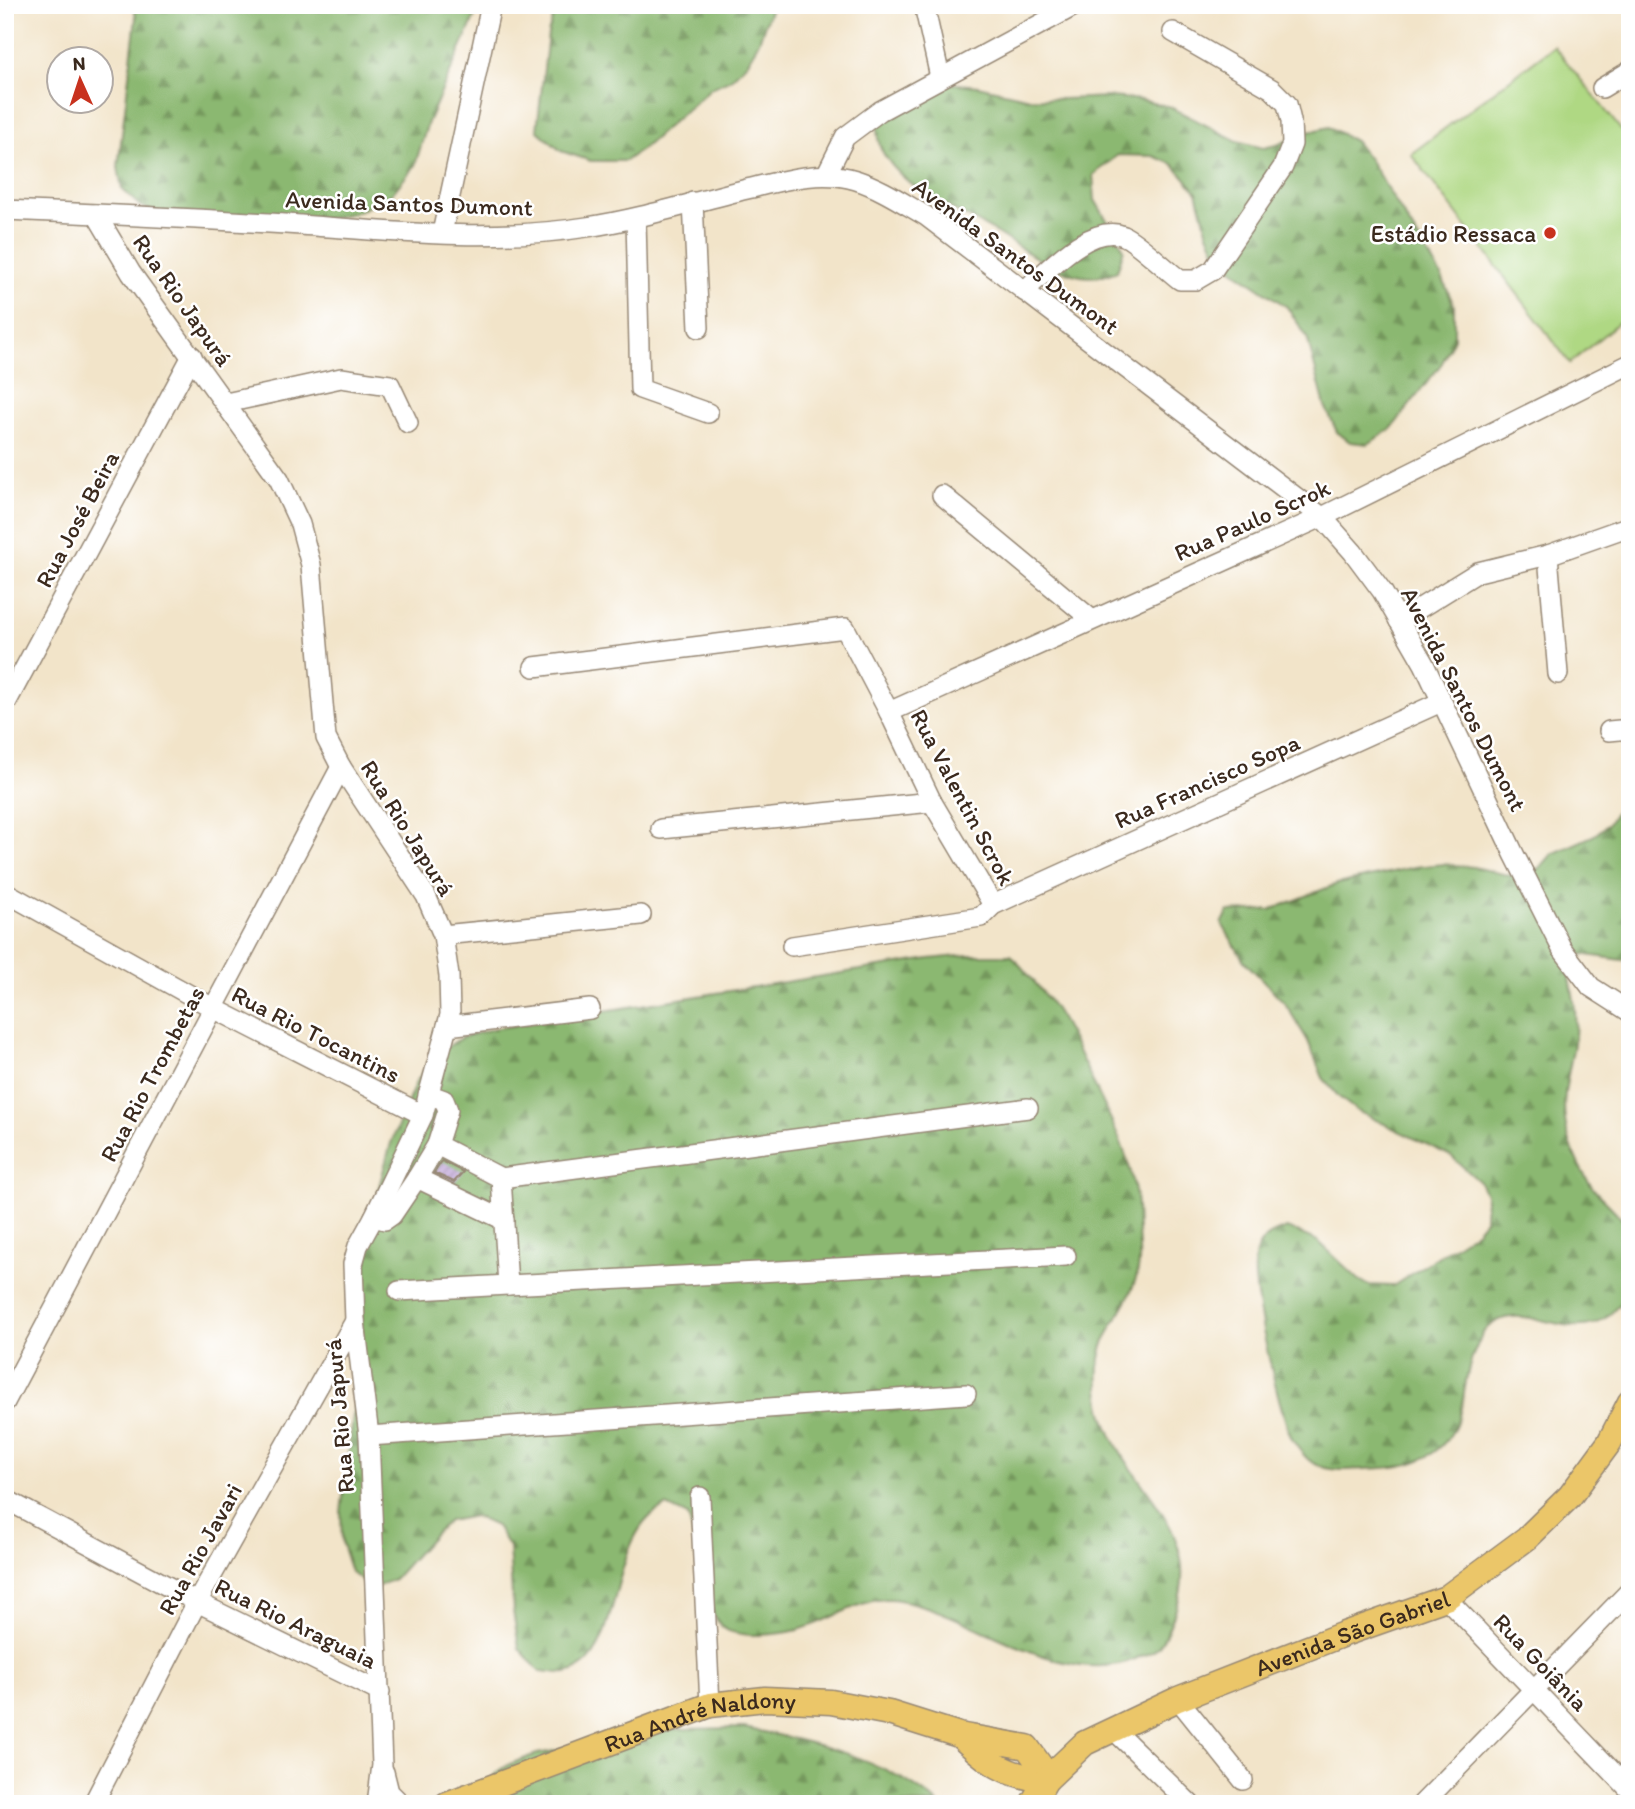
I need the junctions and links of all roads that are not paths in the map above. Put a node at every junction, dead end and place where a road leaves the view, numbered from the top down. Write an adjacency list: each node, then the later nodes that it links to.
1 (491, 5): 13 (street)
2 (924, 5): 6 (street)
3 (1076, 5): 6 (street)
4 (1173, 33): 14 (street)
5 (1630, 71): 7 (street)
6 (940, 77): 8 (street)
7 (1602, 88)
8 (825, 174): 9 (street, Avenida Santos Dumont); 14 (street, Avenida Santos Dumont)
9 (693, 201): 12 (street, Avenida Santos Dumont); 15 (street)
10 (5, 210): 11 (street, Avenida Santos Dumont)
11 (96, 214): 13 (street, Avenida Santos Dumont); 16 (street, Rua Rio Japurá)
12 (636, 218): 13 (street, Avenida Santos Dumont); 19 (street)
13 (442, 233)
14 (1024, 291): 22 (street, Avenida Santos Dumont)
15 (699, 328)
16 (192, 356): 18 (street, Rua Rio Japurá); 30 (street, Rua José Beira)
17 (1630, 364): 22 (street, Rua Paulo Scrok)
18 (226, 403): 20 (street); 34 (street, Rua Rio Japurá)
19 (708, 413)
20 (408, 423)
21 (942, 495): 25 (street)
22 (1322, 517): 25 (street, Rua Paulo Scrok); 26 (street, Avenida Santos Dumont)
23 (1630, 526): 24 (street)
24 (1548, 555): 26 (street); 28 (street)
25 (1091, 620): 31 (street, Rua Paulo Scrok)
26 (1399, 621): 29 (street, Avenida Santos Dumont)
27 (534, 667): 31 (street, Rua Valentin Scrok)
28 (1558, 674)
29 (1441, 702): 38 (street, Rua Francisco Sopa); 44 (street, Avenida Santos Dumont)
30 (5, 705)
31 (889, 712): 35 (street, Rua Valentin Scrok)
32 (1630, 729): 33 (street)
33 (1609, 731)
34 (341, 767): 40 (street, Rua Rio Japurá); 42 (street, Rua Rio Trombetas)
35 (932, 802): 36 (street); 38 (street, Rua Valentin Scrok)
36 (662, 829)
37 (5, 892): 42 (street, Rua Rio Tocantins)
38 (993, 905): 41 (street, Rua Francisco Sopa)
39 (641, 915): 40 (street)
40 (443, 935): 45 (street, Rua Rio Japurá)
41 (792, 946)
42 (215, 1009): 48 (street, Rua Rio Tocantins); 59 (street, Rua Rio Trombetas)
43 (590, 1009): 45 (street)
44 (1630, 1012)
45 (447, 1027): 46 (street, Rua Rio Japurá)
46 (428, 1094): 48 (street, Rua Rio Japurá); 49 (street)
47 (1028, 1108): 51 (street)
48 (423, 1115): 52 (street, Rua Rio Japurá)
49 (437, 1145): 50 (street); 51 (street)
50 (417, 1178): 52 (street); 53 (street)
51 (501, 1178): 53 (street)
52 (374, 1217): 57 (street, Rua Rio Japurá)
53 (504, 1220): 55 (street)
54 (1066, 1256): 55 (street)
55 (508, 1285): 56 (street)
56 (399, 1291)
57 (355, 1321): 61 (street, Rua Rio Japurá); 66 (street, Rua Rio Javari)
58 (966, 1394): 61 (street)
59 (5, 1402)
60 (1630, 1402): 65 (main road, Avenida São Gabriel)
61 (369, 1436): 68 (street, Rua Rio Japurá)
62 (700, 1497): 70 (street)
63 (5, 1499): 66 (street, Rua Rio Araguaia)
64 (1630, 1591): 67 (street)
65 (1446, 1598): 67 (street, Rua Goiânia); 69 (main road, Avenida São Gabriel)
66 (197, 1602): 68 (street, Rua Rio Araguaia); 80 (street, Rua Rio Javari)
67 (1533, 1690): 79 (street, Rua Goiânia); 87 (street)
68 (380, 1692): 75 (street, Rua Rio Japurá)
69 (1178, 1699): 71 (main road, Avenida São Gabriel); 78 (street)
70 (710, 1705): 72 (main road, Rua André Naldony); 83 (main road, Rua André Naldony)
71 (1114, 1730): 73 (main road, Avenida São Gabriel); 86 (street)
72 (959, 1734): 74 (main road, Rua André Naldony); 76 (main road, Rua André Naldony)
73 (1085, 1743): 74 (main road, Rua André Naldony); 77 (main road, Avenida São Gabriel)
74 (1027, 1747): 77 (main road)
75 (382, 1765): 81 (street, Rua Rio Japurá); 82 (street, Rua Rio Japurá)
76 (1003, 1771): 77 (main road, Rua André Naldony); 84 (main road)
77 (1046, 1780): 85 (main road, Avenida São Gabriel)
78 (1243, 1780)
79 (1630, 1790)
80 (93, 1804)
81 (377, 1804)
82 (401, 1804)
83 (447, 1804)
84 (1017, 1804)
85 (1031, 1804)
86 (1190, 1804)
87 (1422, 1804)

